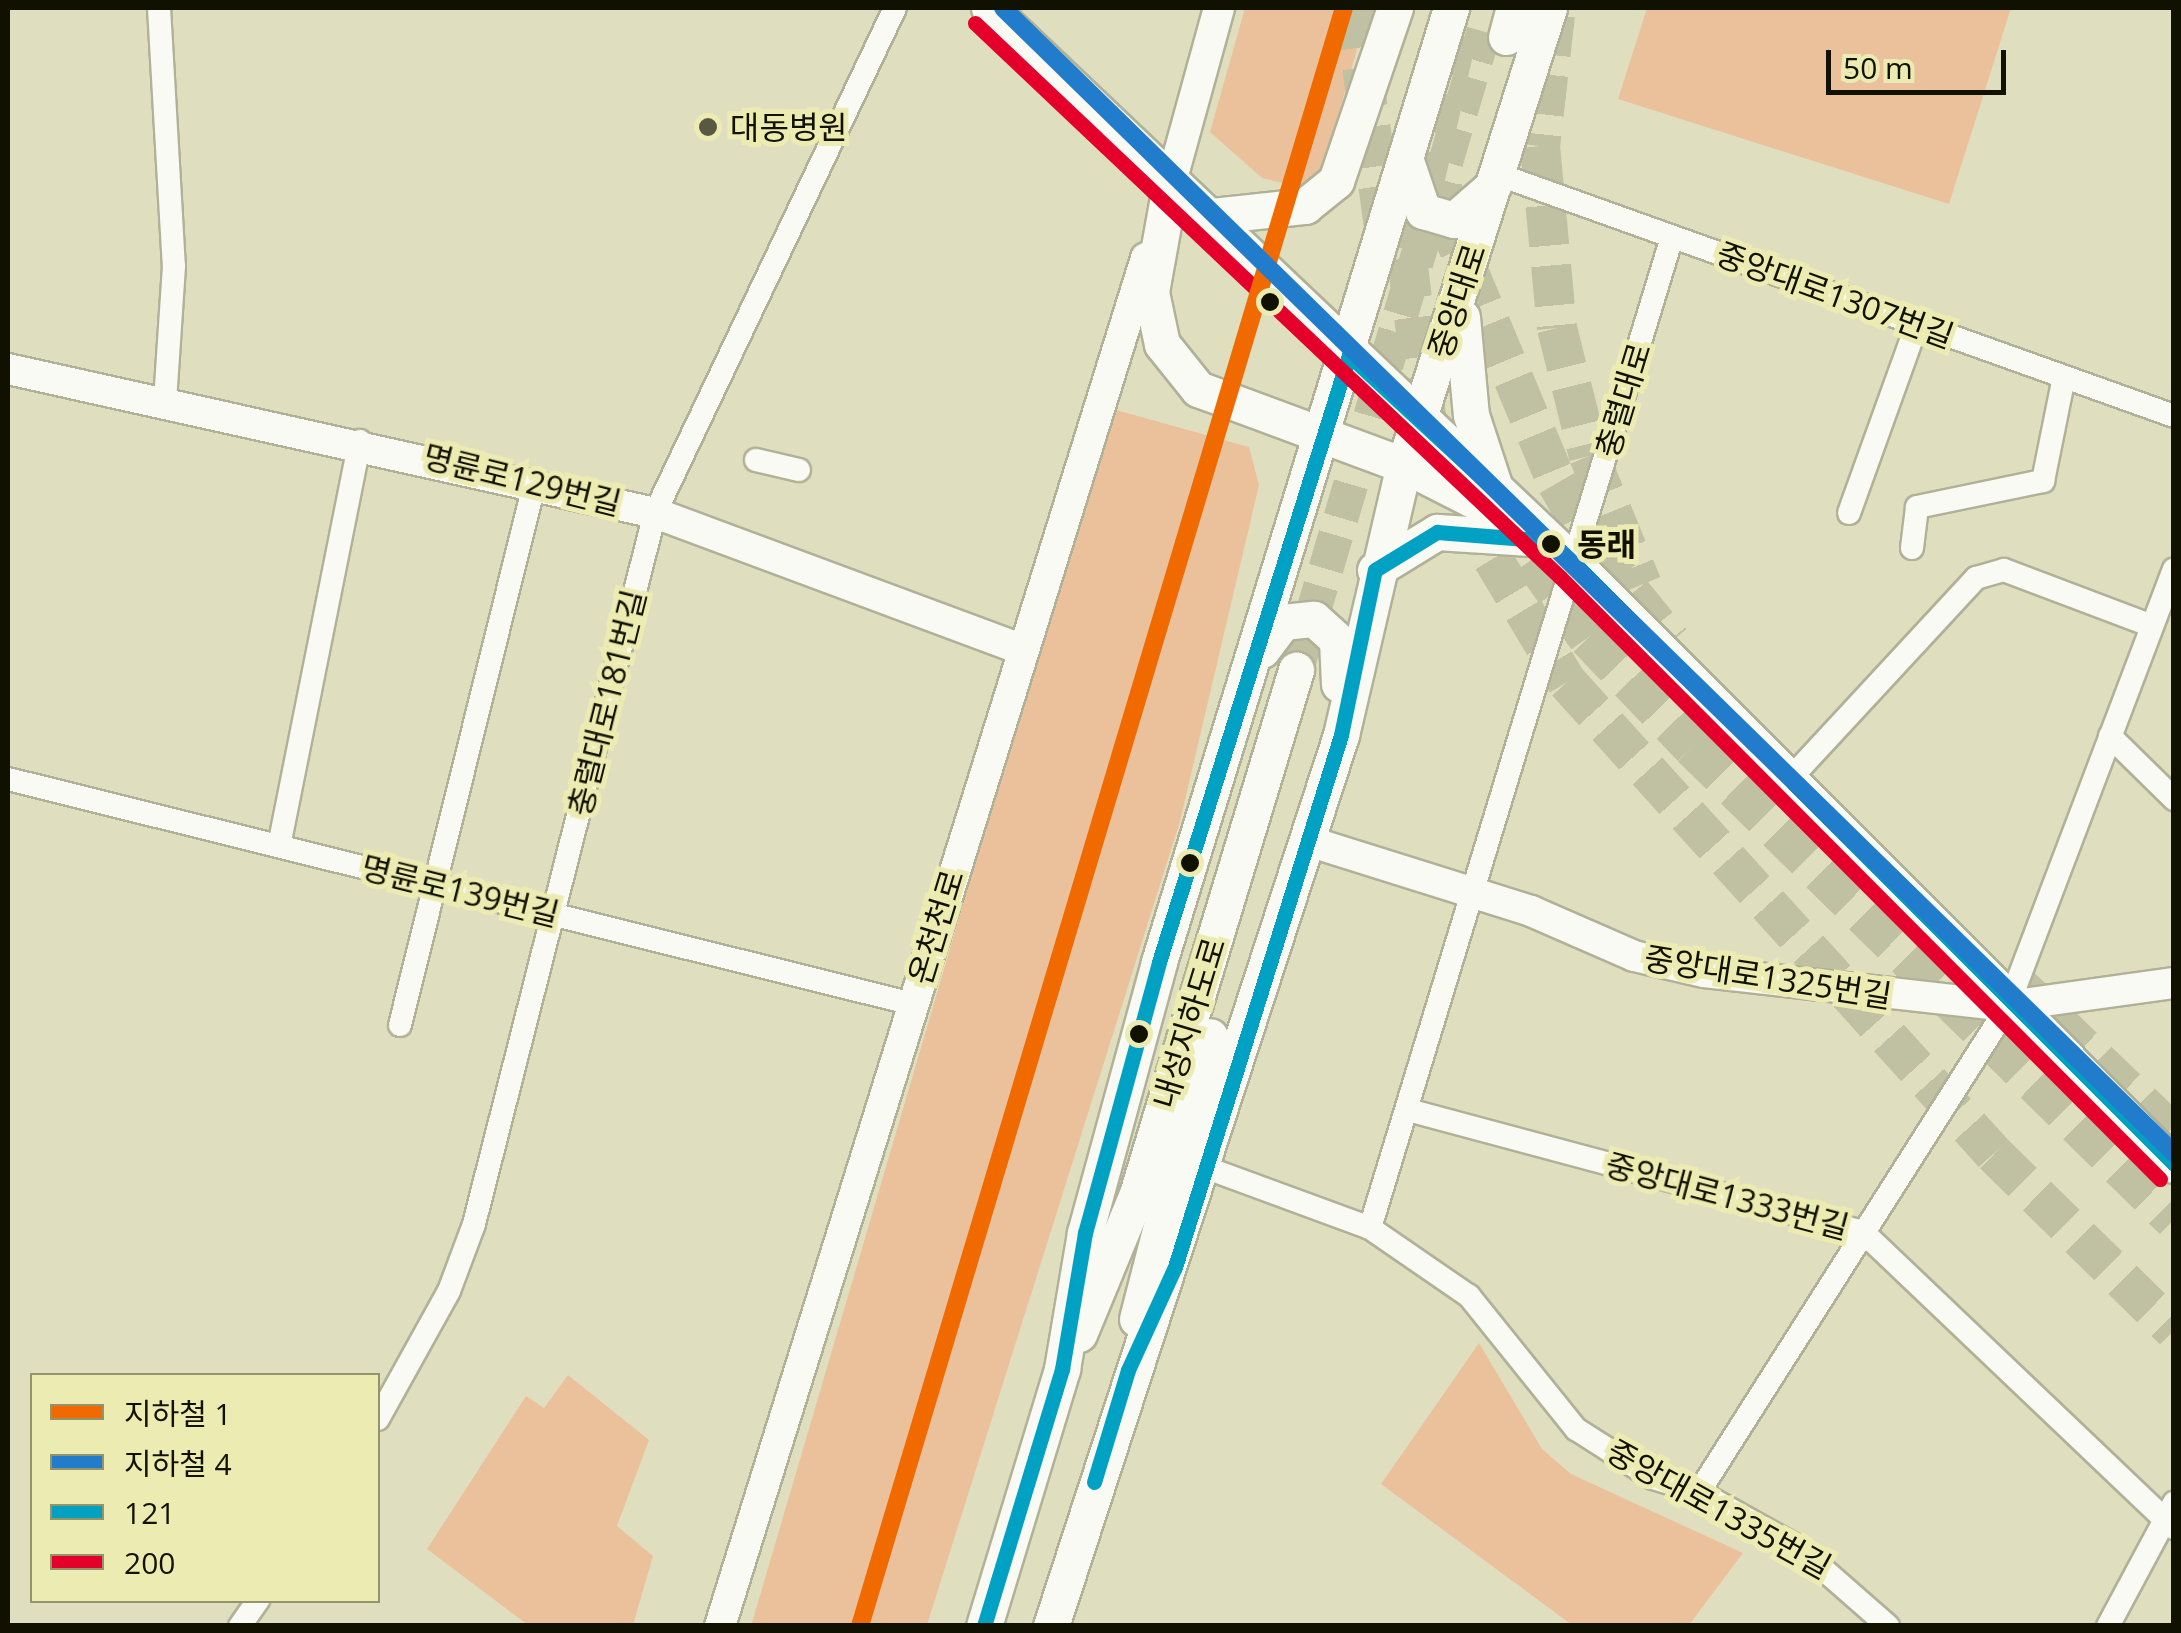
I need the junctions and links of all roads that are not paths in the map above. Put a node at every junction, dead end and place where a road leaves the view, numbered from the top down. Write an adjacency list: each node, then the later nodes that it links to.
1 (159, 8): 18 (street)
2 (894, 8): 28 (street, 충렬대로181번길)
3 (989, 8): 10 (main road)
4 (1219, 8): 10 (street)
5 (1395, 8): 10 (main road)
6 (1451, 8): 8 (main road)
7 (1550, 8): 9 (main road, 중앙대로)
8 (1406, 160): 9 (main road); 15 (main road)
9 (1495, 180): 12 (street, 중앙대로1307번길); 13 (main road, 중앙대로)
10 (1189, 204): 11 (main road); 15 (main road)
11 (1156, 230): 21 (main road); 36 (street, 온천천로)
12 (1672, 236): 14 (street, 중앙대로1307번길); 31 (street, 충렬대로)
13 (1462, 285): 20 (main road, 중앙대로); 27 (main road)
14 (1917, 324): 17 (street, 중앙대로1307번길); 29 (street)
15 (1349, 355): 20 (main road); 21 (main road)
16 (8, 369): 18 (street, 명륜로129번길)
17 (2064, 376): 19 (street, 중앙대로1307번길); 30 (street)
18 (165, 400): 22 (street, 명륜로129번길)
19 (2174, 416)
20 (1420, 418): 24 (main road, 중앙대로); 27 (main road)
21 (1324, 436): 24 (main road); 37 (main road)
22 (360, 442): 26 (street, 명륜로129번길); 45 (street)
23 (756, 460): 25 (street)
24 (1404, 465): 31 (main road); 33 (main road, 중앙대로)
25 (798, 470)
26 (534, 481): 28 (street, 명륜로129번길); 46 (street)
27 (1496, 491): 31 (main road)
28 (655, 514): 36 (street, 명륜로129번길); 48 (street, 충렬대로181번길)
29 (1850, 514)
30 (1912, 548)
31 (1563, 552): 33 (main road); 42 (main road); 47 (street, 충렬대로)
32 (2174, 569): 34 (street)
33 (1374, 570): 39 (main road, 중앙대로)
34 (2168, 602): 35 (street)
35 (2152, 626): 40 (street); 42 (street)
36 (1020, 649): 50 (street, 온천천로)
37 (1252, 666): 39 (main road); 59 (main road)
38 (1307, 673): 56 (main road, 내성지하도로)
39 (1341, 735): 44 (main road, 중앙대로)
40 (2110, 736): 43 (street); 51 (street)
41 (8, 779): 45 (street, 명륜로139번길)
42 (1788, 781): 51 (main road)
43 (2174, 798)
44 (1308, 841): 47 (street, 중앙대로1325번길); 55 (main road, 중앙대로)
45 (279, 846): 46 (street, 명륜로139번길)
46 (437, 885): 48 (street, 명륜로139번길); 52 (street)
47 (1472, 891): 51 (street, 중앙대로1325번길); 53 (street, 충렬대로)
48 (553, 914): 50 (street, 명륜로139번길); 61 (street, 충렬대로181번길)
49 (2174, 983): 51 (street, 중앙대로1325번길)
50 (913, 1004): 66 (street, 온천천로)
51 (2008, 1006): 54 (main road); 58 (street)
52 (400, 1024)
53 (1408, 1110): 57 (street, 충렬대로); 58 (street, 중앙대로1333번길)
54 (2174, 1165)
55 (1207, 1168): 57 (street, 중앙대로1335번길); 60 (main road, 중앙대로)
56 (1149, 1198): 59 (main road, 내성지하도로); 60 (main road, 내성지하도로)
57 (1370, 1228): 62 (street, 중앙대로1335번길)
58 (1863, 1232): 62 (street); 63 (street, 중앙대로1333번길)
59 (1062, 1369): 67 (main road)
60 (1128, 1370): 68 (main road, 중앙대로)
61 (380, 1415)
62 (1700, 1492): 69 (street, 중앙대로1335번길)
63 (2169, 1516): 70 (street)
64 (256, 1603): 65 (street)
65 (240, 1626)
66 (720, 1626)
67 (984, 1626)
68 (1052, 1626)
69 (1888, 1626)
70 (2108, 1626)

